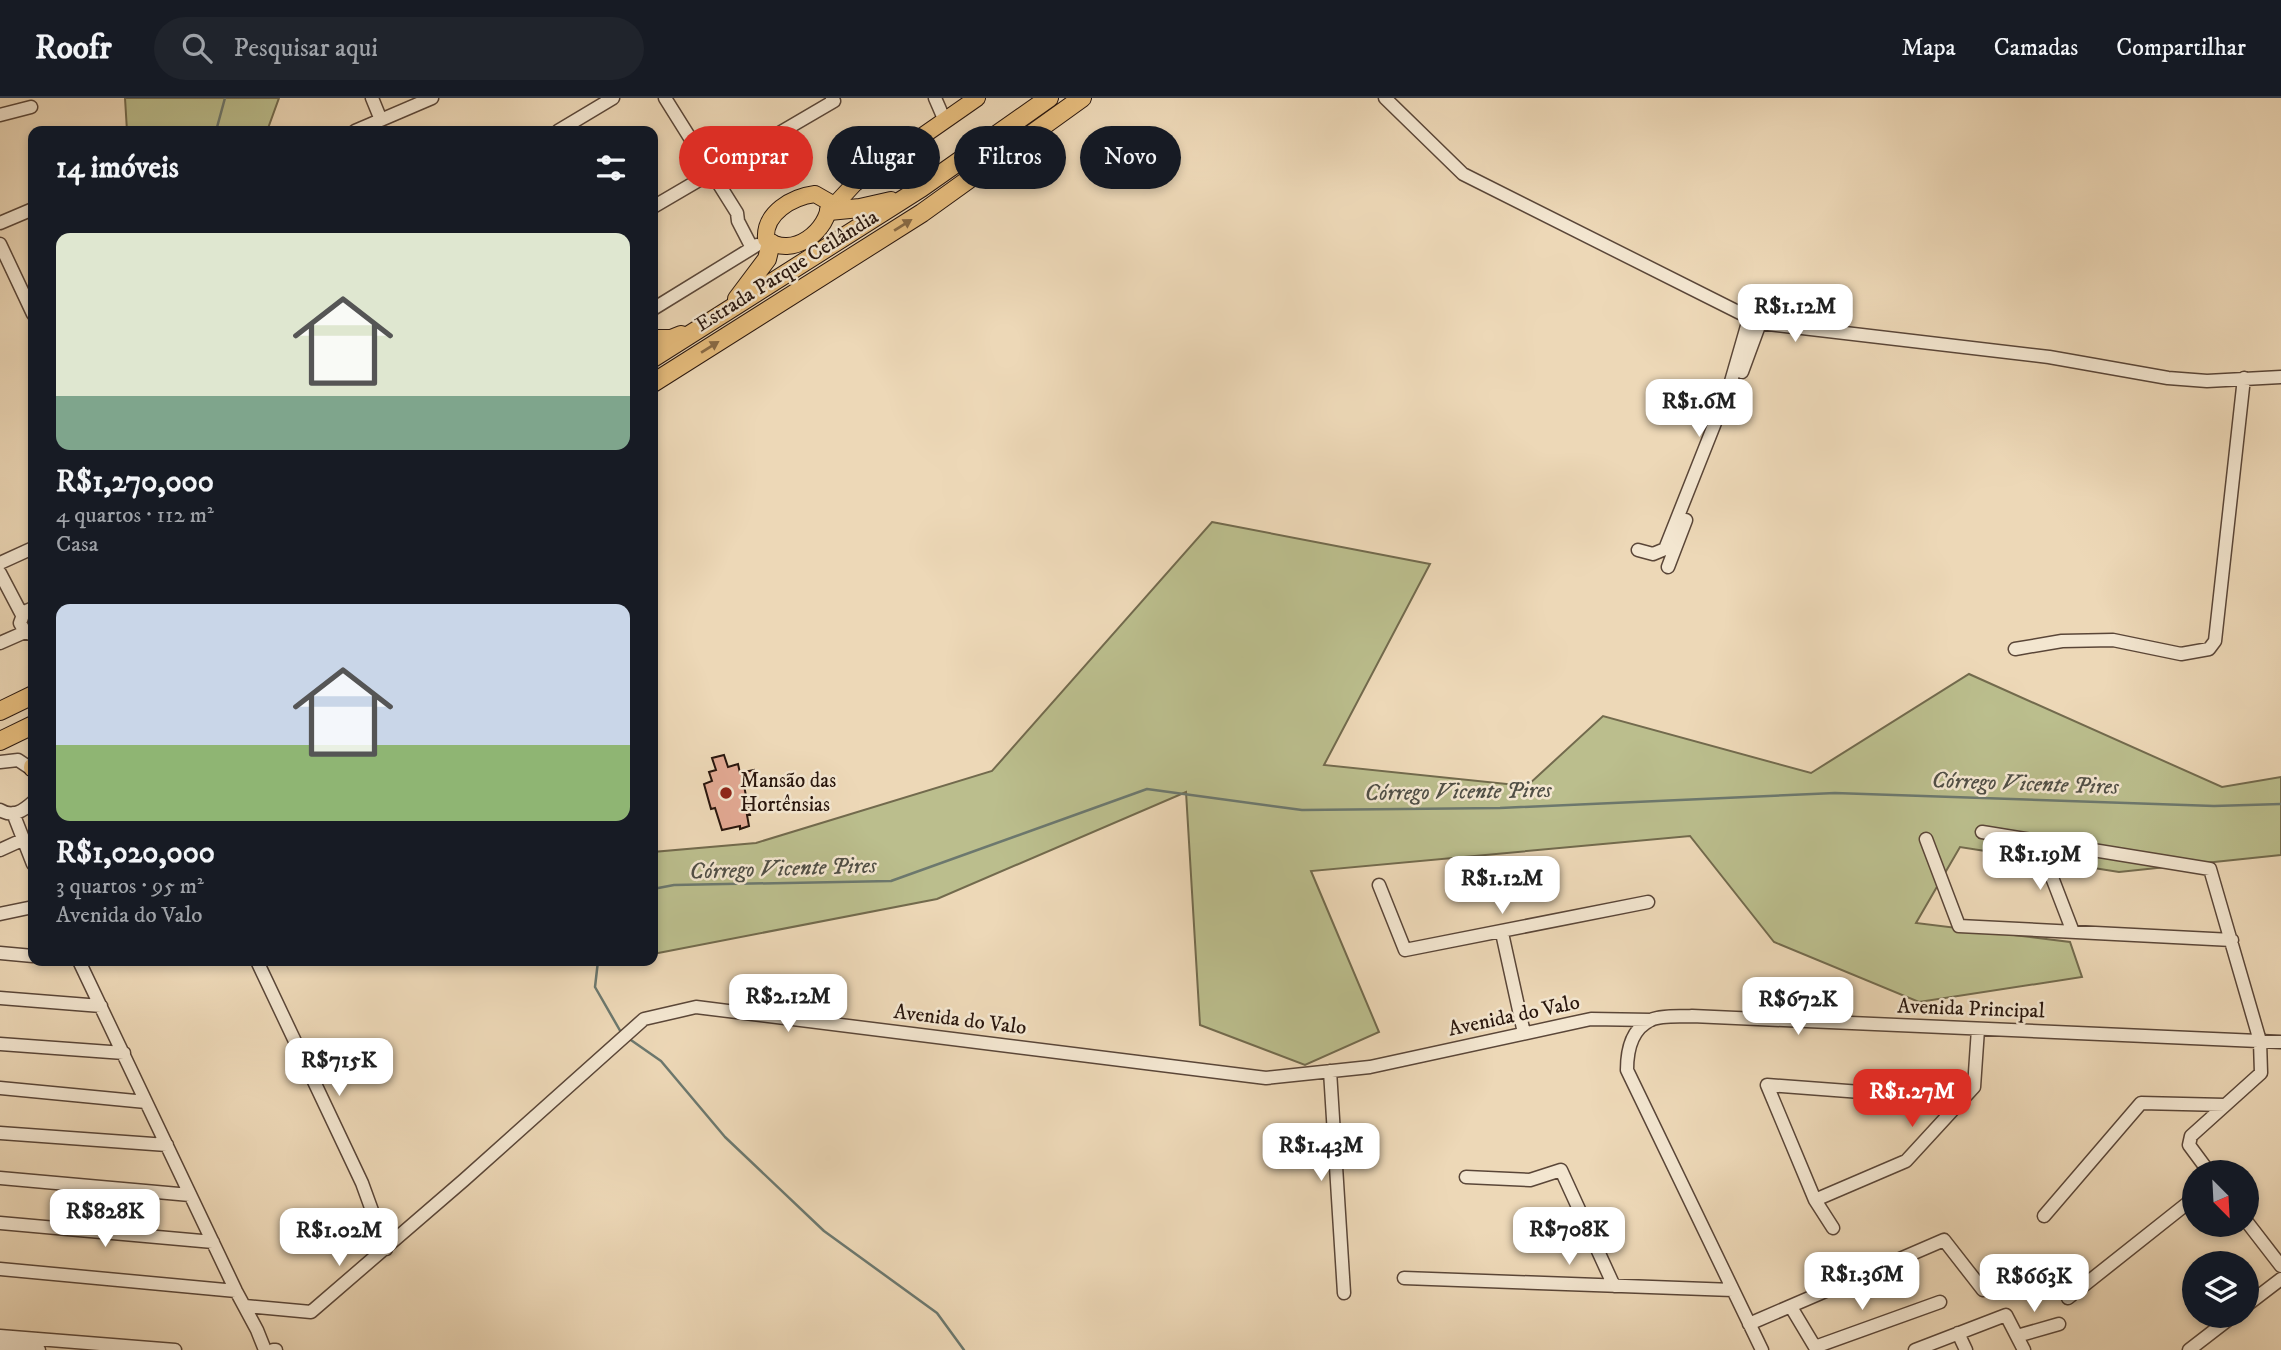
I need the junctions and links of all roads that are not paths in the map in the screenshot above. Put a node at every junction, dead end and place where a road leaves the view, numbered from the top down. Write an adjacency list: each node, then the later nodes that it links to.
1 (372, 98): 13 (street)
2 (432, 98): 13 (street)
3 (613, 98): 16 (street)
4 (665, 98): 17 (street)
5 (935, 98): 14 (street)
6 (977, 98): 14 (main road)
7 (1049, 98): 21 (highway, Estrada Parque Ceilândia)
8 (1082, 98): 36 (highway, Estrada Parque Ceilândia, one-way to 8)
9 (1385, 98): 31 (street)
10 (835, 99): 18 (street)
11 (31, 107): 12 (street)
12 (0, 115)
13 (381, 120): 15 (street)
14 (945, 121): 23 (main road)
15 (367, 126)
16 (566, 126)
17 (683, 126)
18 (789, 126)
19 (682, 189): 22 (street)
20 (723, 189): 27 (street)
21 (908, 196): 23 (highway); 30 (highway, Estrada Parque Ceilândia)
22 (658, 204)
23 (828, 205): 27 (main road); 27 (main road)
24 (28, 211): 25 (street)
25 (0, 223)
26 (0, 244): 28 (street)
27 (762, 244): 29 (street); 30 (highway)
28 (28, 303)
29 (658, 306)
30 (714, 321): 32 (highway); 33 (highway, Estrada Parque Ceilândia)
31 (1755, 321): 35 (street); 38 (street); 40 (street)
32 (658, 340)
33 (658, 355)
34 (2281, 377): 35 (street)
35 (2245, 379): 47 (street)
36 (658, 380)
37 (28, 550): 39 (street)
38 (1638, 550)
39 (0, 563)
40 (1668, 567)
41 (0, 573): 42 (street)
42 (28, 608)
43 (28, 613): 44 (street)
44 (28, 632)
45 (28, 633): 46 (street)
46 (0, 643)
47 (2015, 649)
48 (28, 697): 49 (highway)
49 (0, 711)
50 (28, 727): 51 (highway)
51 (0, 741)
52 (0, 762): 53 (street)
53 (28, 765)
54 (28, 806): 55 (street)
55 (6, 811): 58 (street)
56 (1982, 832): 59 (street)
57 (1926, 839): 66 (street)
58 (22, 840): 60 (street); 61 (street)
59 (2038, 841): 66 (street); 68 (street)
60 (0, 850)
61 (28, 853)
62 (1379, 885): 67 (street)
63 (1648, 902): 67 (street)
64 (28, 908): 65 (street)
65 (0, 914)
66 (2073, 932): 68 (street)
67 (1502, 933): 77 (street)
68 (2232, 940): 78 (street)
69 (0, 953): 70 (street)
70 (28, 956)
71 (81, 966): 74 (street)
72 (259, 966): 100 (street)
73 (0, 998): 74 (street)
74 (101, 1006): 81 (street)
75 (1651, 1020): 76 (street, Avenida Principal); 77 (street, Avenida do Valo); 106 (street)
76 (1978, 1029): 78 (street, Avenida Principal); 93 (street)
77 (1524, 1033): 82 (street, Avenida do Valo)
78 (2260, 1041): 79 (street, Avenida Principal); 86 (street)
79 (2281, 1042)
80 (0, 1044): 81 (street)
81 (124, 1053): 85 (street)
82 (1330, 1071): 100 (street, Avenida do Valo); 109 (street)
83 (0, 1088): 85 (street)
84 (1861, 1092): 93 (street)
85 (146, 1102): 88 (street)
86 (2225, 1105): 89 (street); 95 (street)
87 (0, 1133): 88 (street)
88 (167, 1145): 92 (street)
89 (2200, 1160)
90 (1466, 1177): 105 (street)
91 (0, 1178): 92 (street)
92 (190, 1195): 99 (street)
93 (1815, 1200): 97 (street)
94 (2182, 1208): 111 (street)
95 (2044, 1216)
96 (0, 1223): 99 (street)
97 (1833, 1228)
98 (2259, 1237): 101 (street)
99 (213, 1242): 108 (street)
100 (386, 1249): 113 (street, Avenida do Valo)
101 (2281, 1266)
102 (0, 1269): 108 (street)
103 (1404, 1278): 105 (street)
104 (2281, 1279): 110 (street)
105 (1614, 1286): 106 (street)
106 (1733, 1290): 115 (street)
107 (1983, 1290): 114 (street)
108 (236, 1291): 113 (street)
109 (1344, 1293)
110 (2259, 1296)
111 (2068, 1298)
112 (1940, 1301): 114 (street)
113 (245, 1306): 118 (street)
114 (1790, 1307): 115 (street)
115 (1749, 1324): 127 (street)
116 (2059, 1324): 120 (street)
117 (2217, 1328): 131 (street)
118 (257, 1329): 125 (street); 126 (street)
119 (1958, 1333): 120 (street); 128 (street); 129 (street)
120 (2017, 1335): 130 (street)
121 (0, 1336): 124 (street)
122 (0, 1346): 123 (street)
123 (39, 1350)
124 (175, 1350)
125 (265, 1350)
126 (275, 1350)
127 (1762, 1350)
128 (1915, 1350)
129 (1966, 1350)
130 (2024, 1350)
131 (2189, 1350)

